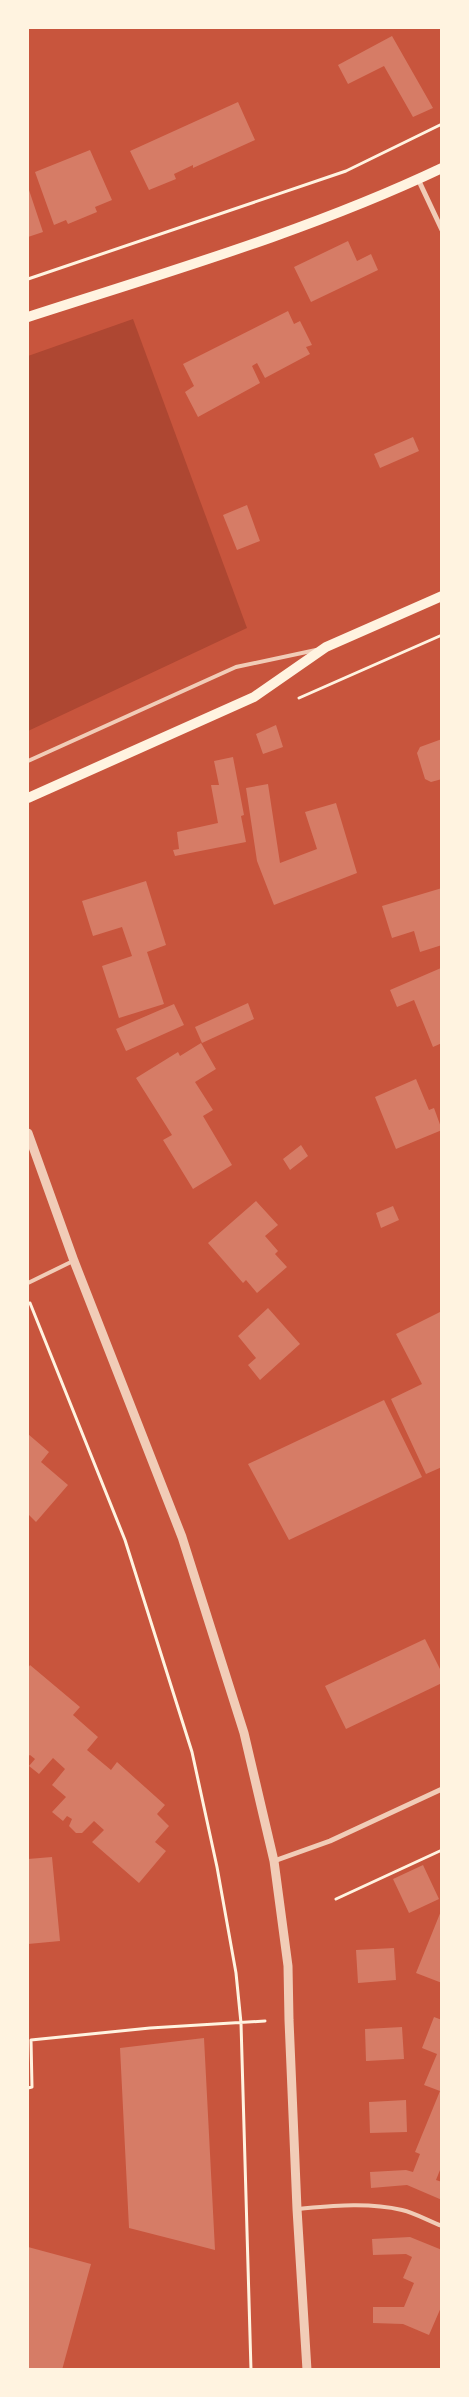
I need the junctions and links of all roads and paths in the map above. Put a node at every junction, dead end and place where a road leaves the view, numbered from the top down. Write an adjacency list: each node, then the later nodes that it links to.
1 (442, 124): 5 (path)
2 (442, 168): 3 (main road)
3 (418, 179): 4 (street); 6 (main road)
4 (442, 230)
5 (28, 279)
6 (28, 317)
7 (442, 596): 8 (main road)
8 (326, 647): 9 (lane); 10 (main road)
9 (28, 761)
10 (28, 798)
11 (28, 1133): 12 (street)
12 (74, 1261): 13 (lane); 17 (street)
13 (28, 1283)
14 (28, 1295): 20 (path)
15 (442, 1789): 17 (street)
16 (442, 1850): 18 (path)
17 (274, 1861): 19 (street)
18 (336, 1899)
19 (289, 2020): 20 (path); 22 (street)
20 (241, 2023): 21 (path); 24 (path)
21 (28, 2088)
22 (297, 2209): 23 (lane); 25 (street)
23 (442, 2226)
24 (251, 2370)
25 (307, 2370)

